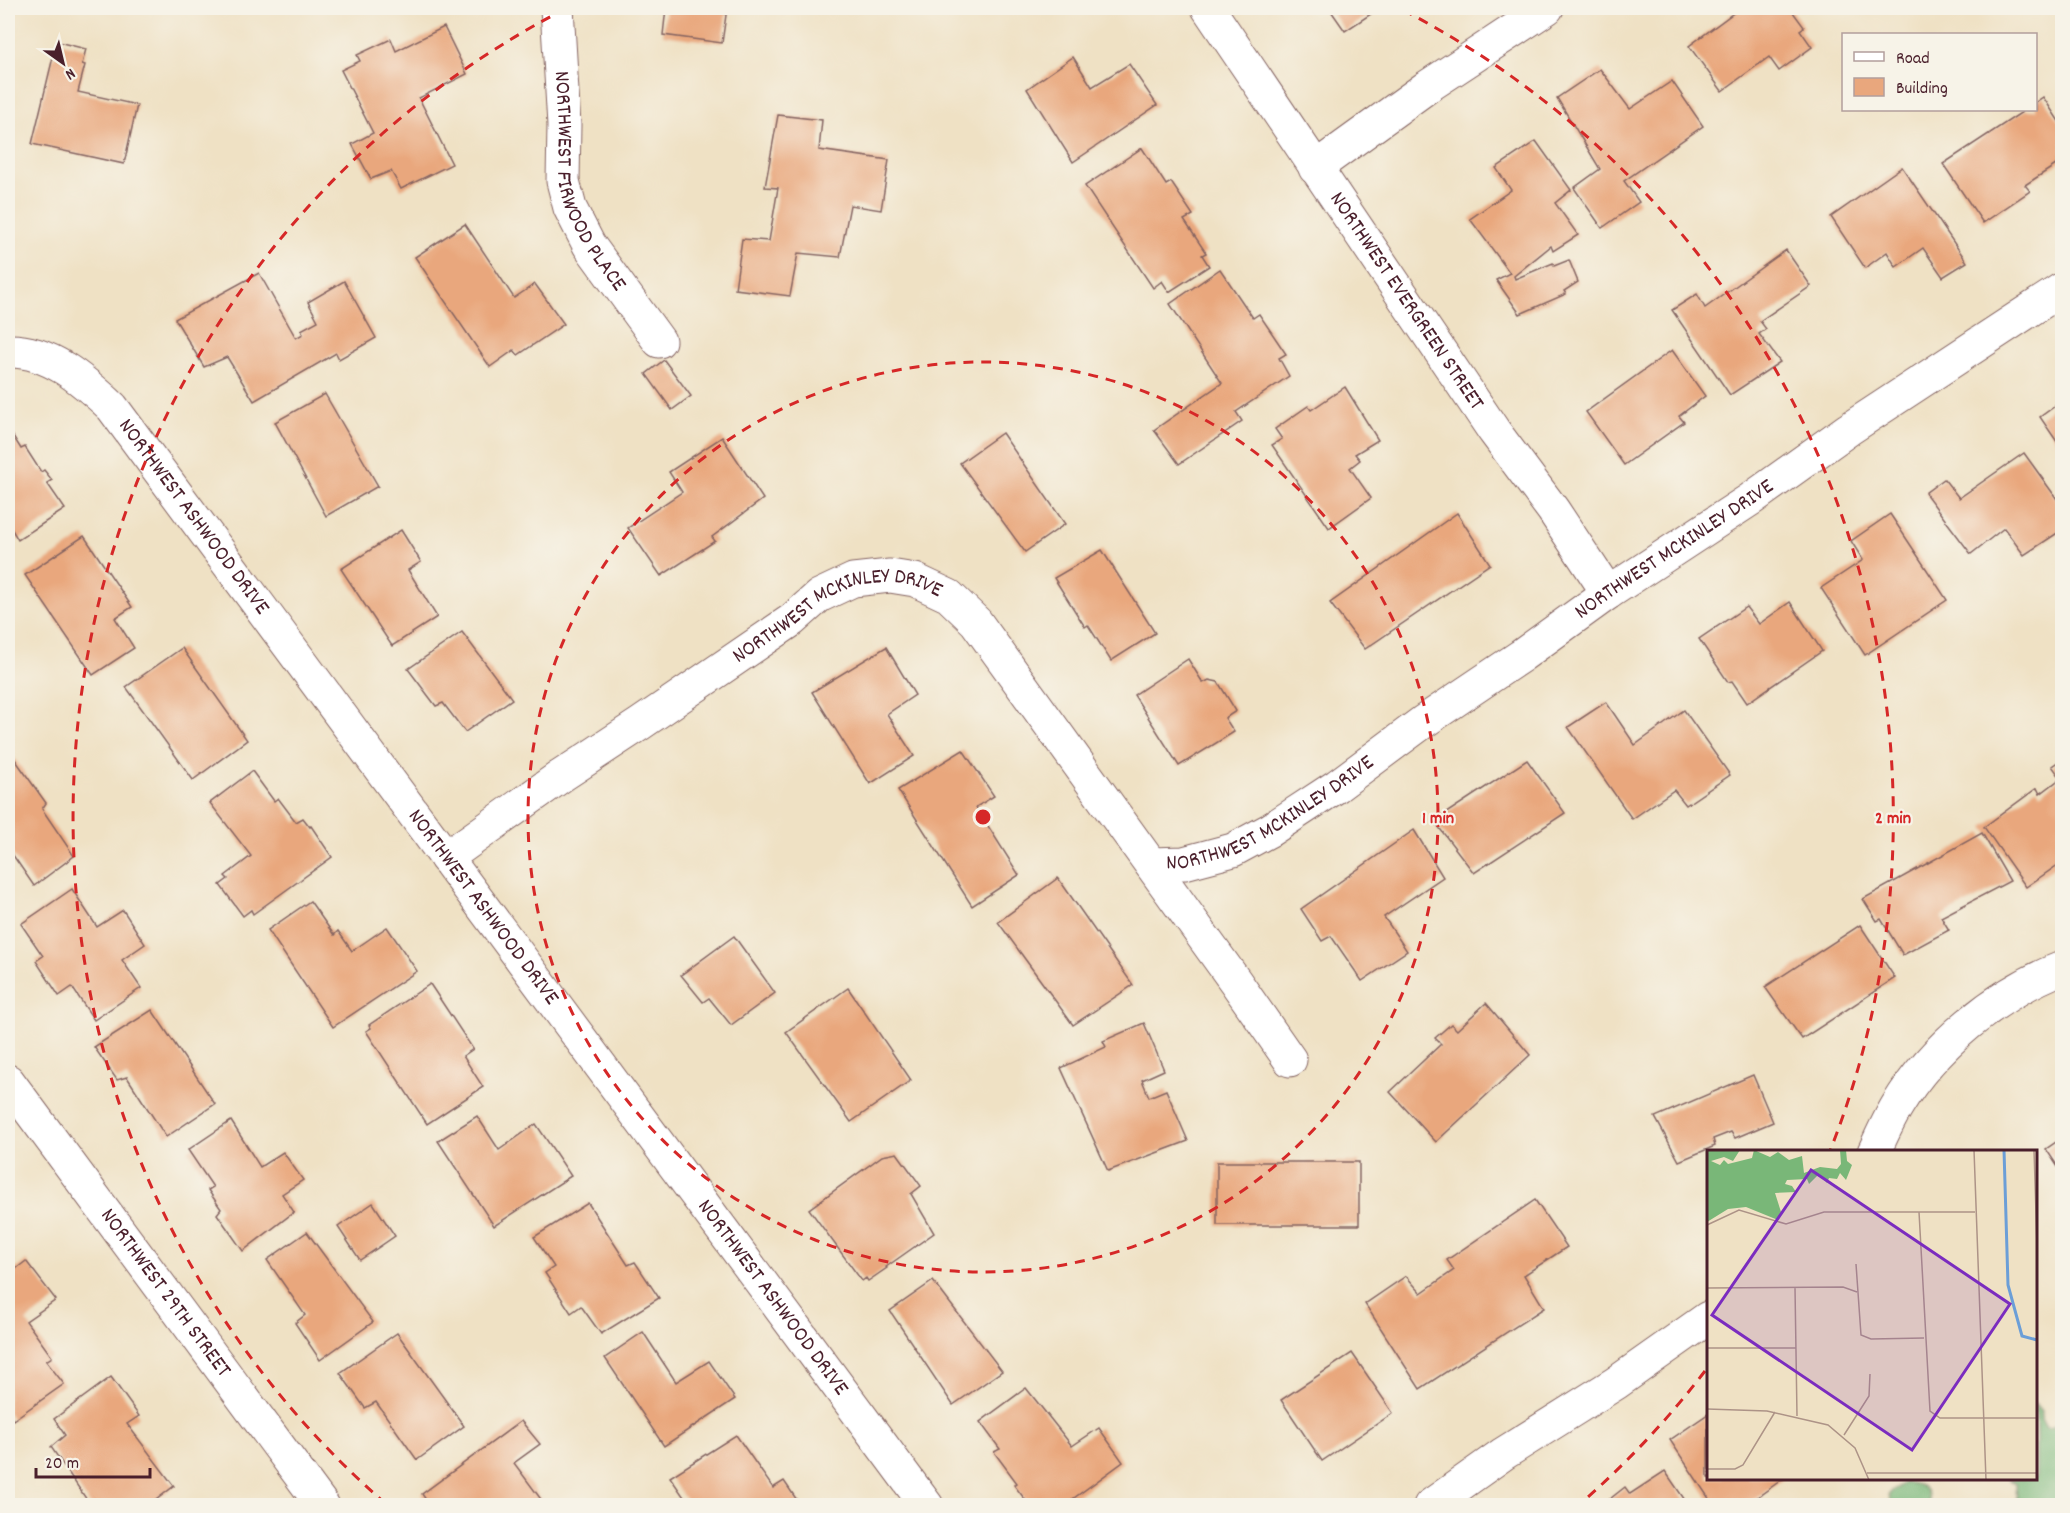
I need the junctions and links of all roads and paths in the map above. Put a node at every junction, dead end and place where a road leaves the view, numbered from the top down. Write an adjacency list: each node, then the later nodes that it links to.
1 (557, 8): 6 (street, NORTHWEST FIRWOOD PLACE)
2 (1208, 8): 4 (street, NORTHWEST EVERGREEN STREET)
3 (1547, 8): 4 (street)
4 (1315, 168): 8 (street, NORTHWEST EVERGREEN STREET)
5 (2062, 289): 8 (street, NORTHWEST MCKINLEY DRIVE)
6 (659, 341)
7 (8, 351): 9 (street, NORTHWEST ASHWOOD DRIVE)
8 (1608, 593): 10 (street, NORTHWEST MCKINLEY DRIVE)
9 (446, 858): 10 (street, NORTHWEST MCKINLEY DRIVE); 17 (street, NORTHWEST ASHWOOD DRIVE)
10 (1151, 864): 12 (street)
11 (2062, 968): 14 (street)
12 (1290, 1060)
13 (8, 1081): 16 (street, NORTHWEST 29TH STREET)
14 (1875, 1150)
15 (1707, 1319): 18 (street)
16 (323, 1506)
17 (927, 1506)
18 (1430, 1506)

